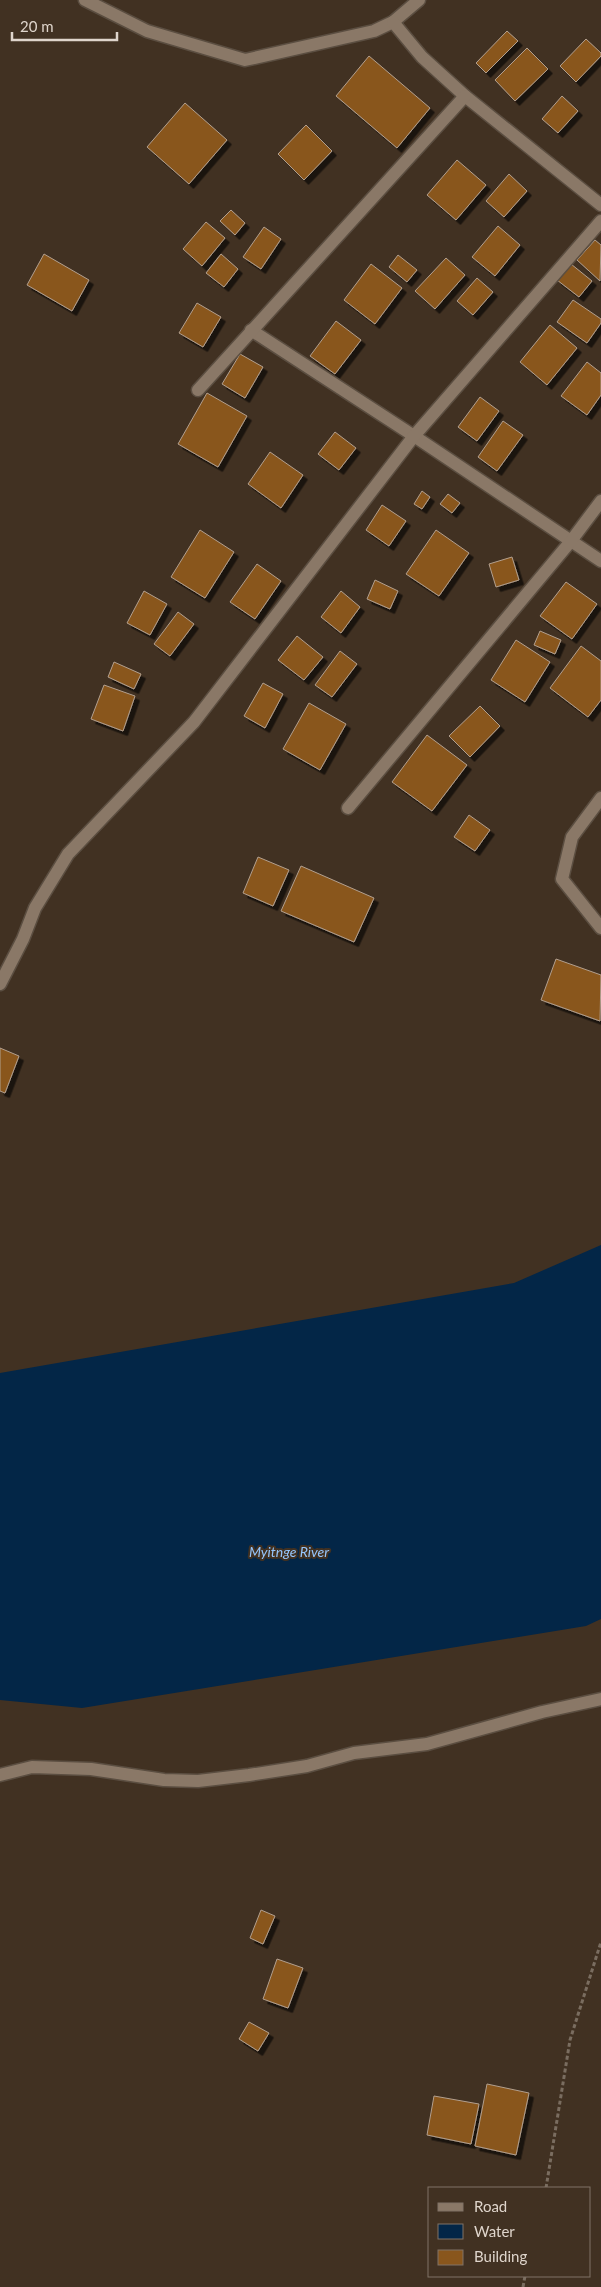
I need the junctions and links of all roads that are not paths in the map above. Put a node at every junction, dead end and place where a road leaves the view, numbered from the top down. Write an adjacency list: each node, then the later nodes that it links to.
1 (85, 0): 3 (street)
2 (420, 0): 3 (street)
3 (394, 22): 4 (street)
4 (465, 96): 5 (street); 7 (street)
5 (601, 205)
6 (601, 222): 9 (street)
7 (251, 330): 8 (street); 9 (street)
8 (198, 390)
9 (414, 436): 11 (street); 16 (street)
10 (601, 501): 11 (street)
11 (571, 541): 12 (street); 14 (street)
12 (601, 561)
13 (601, 798): 15 (street)
14 (348, 808)
15 (601, 928)
16 (0, 984)
17 (601, 1699): 18 (street)
18 (0, 1774)

